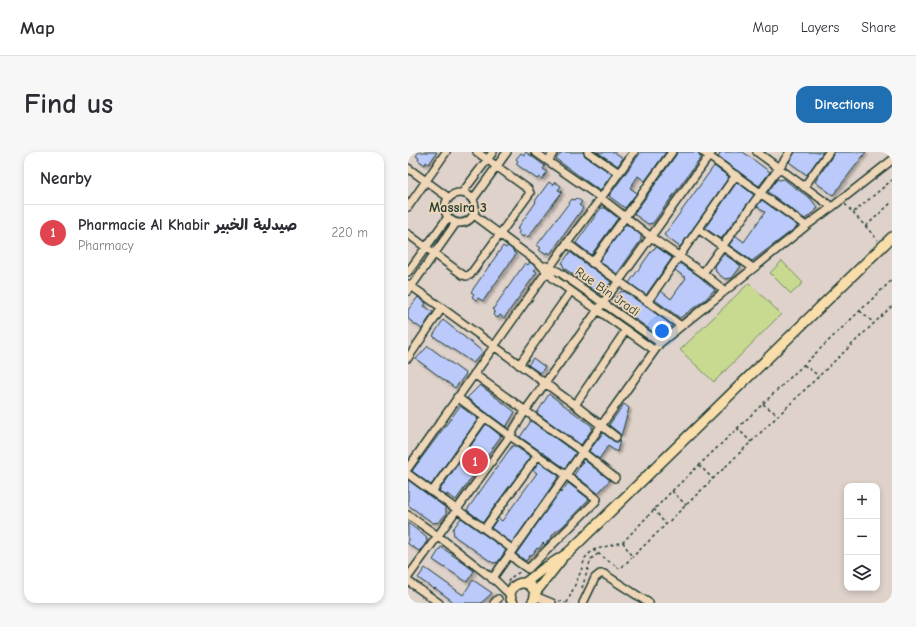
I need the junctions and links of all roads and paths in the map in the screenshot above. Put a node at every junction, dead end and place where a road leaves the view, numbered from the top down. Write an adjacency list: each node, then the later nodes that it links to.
1 (446, 152): 23 (street)
2 (477, 152): 14 (street)
3 (493, 152): 14 (street)
4 (507, 152): 17 (street)
5 (535, 152): 16 (street)
6 (554, 152): 16 (street)
7 (588, 152): 20 (street)
8 (634, 152): 20 (street)
9 (672, 152): 37 (street)
10 (757, 152): 19 (street)
11 (790, 152): 19 (street)
12 (830, 152): 24 (street)
13 (708, 154): 21 (street); 44 (street)
14 (487, 160): 17 (street); 25 (street)
15 (892, 160): 30 (street)
16 (548, 161): 28 (street)
17 (497, 167): 29 (street); 43 (street)
18 (408, 168): 23 (street)
19 (779, 168): 24 (street); 26 (street)
20 (619, 173): 28 (street)
21 (736, 175): 26 (street); 41 (street)
22 (892, 180): 34 (path)
23 (426, 181): 27 (street); 32 (street)
24 (804, 187): 33 (street)
25 (462, 193): 27 (street); 29 (street)
26 (761, 194): 39 (street); 47 (street)
27 (449, 198): 36 (street)
28 (601, 198): 37 (street); 46 (street)
29 (473, 199): 35 (street)
30 (841, 200): 33 (street); 34 (path)
31 (892, 202): 40 (path)
32 (408, 207)
33 (832, 207): 39 (street)
34 (853, 213): 40 (path)
35 (474, 215): 38 (street); 43 (street, Rue Bin Jradi)
36 (448, 217): 38 (street); 49 (street)
37 (626, 217): 44 (street); 52 (street)
38 (456, 223): 50 (street)
39 (806, 226): 53 (street)
40 (866, 226): 48 (path)
41 (698, 229): 47 (street); 51 (street)
42 (408, 234): 49 (street)
43 (500, 234): 50 (street); 54 (street, Rue Bin Jradi)
44 (651, 237): 51 (street); 58 (street)
45 (892, 237): 48 (main road)
46 (567, 243): 52 (street); 54 (street)
47 (723, 246): 53 (street); 56 (street)
48 (883, 246): 112 (main road)
49 (426, 247): 50 (street); 55 (street)
50 (434, 253): 59 (street)
51 (679, 256): 56 (street); 62 (street)
52 (592, 263): 58 (street)
53 (753, 268): 61 (street)
54 (548, 270): 60 (street, Rue Bin Jradi); 63 (street, Rue Bin Jradi); 72 (street)
55 (408, 272)
56 (703, 273): 61 (street)
57 (892, 280): 67 (path)
58 (619, 281): 62 (street); 63 (street)
59 (409, 287): 65 (street)
60 (571, 291): 66 (street, Rue Bin Jradi); 75 (street)
61 (725, 291): 69 (street)
62 (648, 301): 69 (street)
63 (604, 302): 66 (street); 71 (street, Rue Bin Jradi)
64 (892, 306): 68 (path)
65 (442, 308): 72 (street); 74 (street)
66 (598, 310): 70 (street, Rue Bin Jradi); 79 (street)
67 (860, 311): 68 (path); 76 (path)
68 (874, 323): 78 (path)
69 (681, 326): 71 (street)
70 (626, 330): 73 (street, Rue Bin Jradi); 82 (street)
71 (660, 343): 73 (street)
72 (494, 346): 75 (street); 77 (street)
73 (654, 350): 86 (street)
74 (408, 358)
75 (519, 365): 79 (street)
76 (804, 365): 78 (path); 81 (path)
77 (474, 374): 80 (street); 83 (street)
78 (818, 376): 84 (path)
79 (545, 383): 82 (street); 83 (street)
80 (457, 397): 85 (street); 94 (street)
81 (762, 404): 84 (path); 87 (path)
82 (575, 405): 86 (street)
83 (525, 411): 88 (street); 91 (street)
84 (778, 415): 90 (path)
85 (484, 417): 88 (street); 100 (street)
86 (601, 426): 89 (street); 91 (street)
87 (737, 428): 90 (path); 93 (path)
88 (510, 436): 92 (street); 102 (street)
89 (616, 437)
90 (751, 442): 98 (path)
91 (583, 452): 96 (street); 97 (street)
92 (538, 455): 96 (street); 106 (street)
93 (699, 465): 98 (path); 99 (path)
94 (408, 468)
95 (408, 474): 100 (street)
96 (566, 475): 110 (street); 110 (street)
97 (615, 478)
98 (713, 479): 101 (path)
99 (672, 491): 101 (path); 103 (path)
100 (432, 492): 102 (street)
101 (686, 505): 105 (path)
102 (457, 509): 106 (street); 107 (street)
103 (654, 509): 105 (path); 108 (path)
104 (408, 516): 107 (street)
105 (666, 525): 113 (path)
106 (485, 528): 110 (street)
107 (438, 536): 114 (street); 115 (street)
108 (623, 542): 109 (path); 113 (path)
109 (593, 550): 111 (path); 123 (path)
110 (511, 552): 115 (street)
111 (598, 554): 113 (path); 118 (path)
112 (566, 555): 117 (main road); 120 (main road)
113 (632, 558)
114 (408, 577)
115 (494, 580): 119 (street)
116 (408, 581): 122 (street)
117 (525, 583): 119 (main road); 120 (main road)
118 (581, 592)
119 (506, 597)
120 (534, 598): 121 (street)
121 (554, 601): 123 (path)
122 (440, 603)
123 (567, 603)
124 (583, 603): 125 (street)
125 (649, 603)

